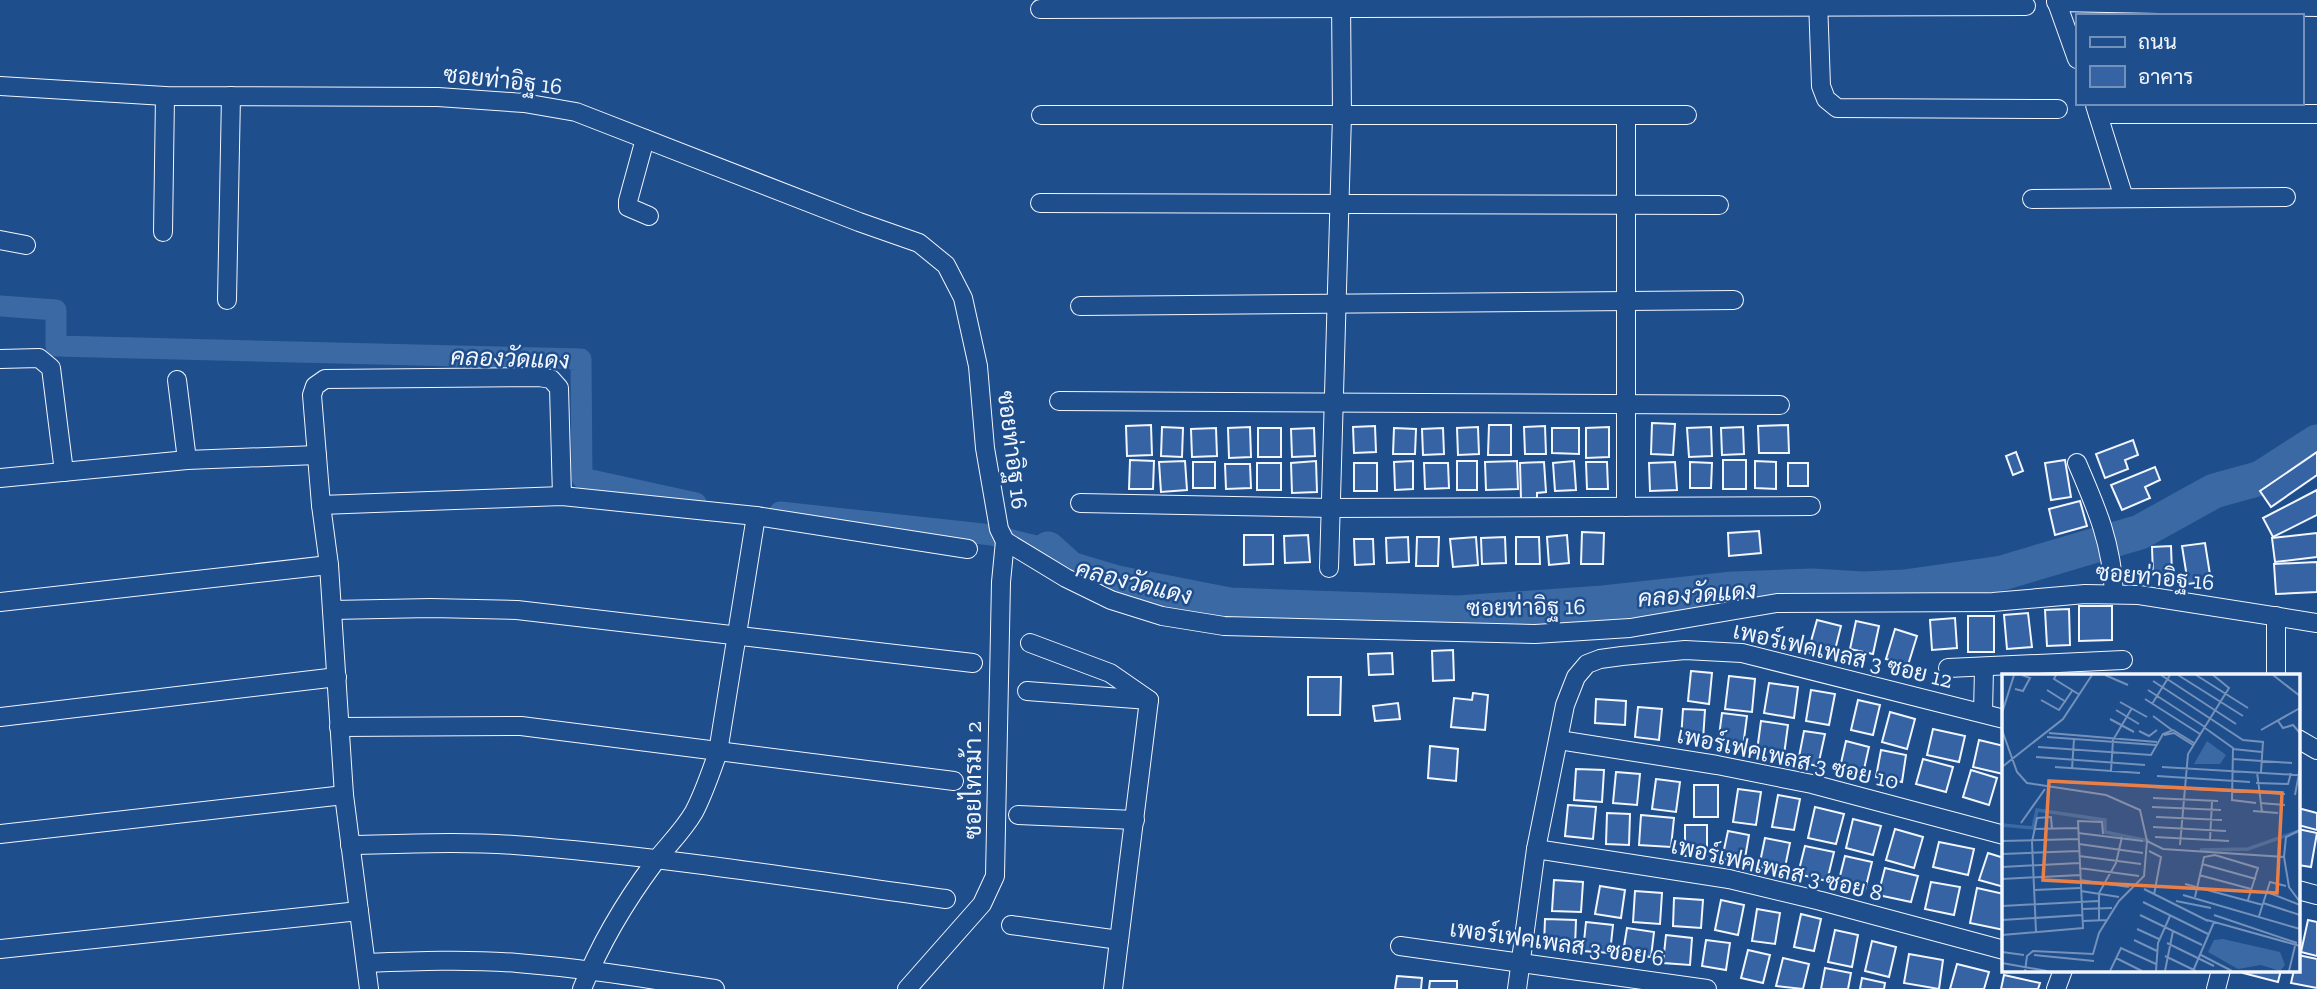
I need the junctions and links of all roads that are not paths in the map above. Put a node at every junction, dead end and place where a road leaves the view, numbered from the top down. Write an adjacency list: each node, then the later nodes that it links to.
1 (2056, 1): 5 (street); 7 (street)
2 (1340, 4): 3 (street); 6 (street); 15 (street)
3 (1818, 4): 4 (street); 11 (street)
4 (2026, 6)
5 (2317, 8)
6 (1040, 9)
7 (2076, 56)
8 (0, 86): 9 (street, ซอยท่าอิฐ 16)
9 (165, 96): 10 (street, ซอยท่าอิฐ 16); 27 (street)
10 (230, 96): 18 (street, ซอยท่าอิฐ 16); 30 (street)
11 (2057, 109)
12 (2096, 109): 13 (street); 20 (street)
13 (2317, 114)
14 (1041, 115): 15 (street)
15 (1342, 115): 16 (street); 23 (street)
16 (1626, 115): 17 (street); 24 (street)
17 (1687, 115)
18 (645, 139): 26 (street); 53 (street, ซอยท่าอิฐ 16)
19 (2286, 197): 20 (street)
20 (2124, 198): 21 (street)
21 (2032, 199)
22 (1040, 203): 23 (street)
23 (1339, 203): 24 (street); 33 (street)
24 (1626, 205): 25 (street); 32 (street)
25 (1719, 205)
26 (649, 216)
27 (163, 232)
28 (0, 240): 29 (street)
29 (26, 245)
30 (227, 300)
31 (1734, 300): 32 (street)
32 (1626, 301): 33 (street); 39 (street)
33 (1336, 304): 34 (street); 38 (street)
34 (1080, 306)
35 (0, 359): 44 (street)
36 (177, 380): 42 (street)
37 (1059, 401): 38 (street)
38 (1333, 404): 39 (street); 51 (street)
39 (1627, 405): 40 (street); 50 (street)
40 (1780, 405)
41 (317, 455): 42 (street); 46 (street); 48 (street)
42 (187, 460): 44 (street)
43 (2077, 463): 57 (street)
44 (64, 472): 45 (street)
45 (0, 478)
46 (562, 496): 48 (street); 52 (street)
47 (1080, 503): 51 (street)
48 (321, 505): 55 (street)
49 (1811, 506): 50 (street)
50 (1626, 507): 51 (street)
51 (1331, 509): 56 (street)
52 (756, 516): 54 (street); 62 (street)
53 (1005, 541): 57 (street, ซอยท่าอิฐ 16); 105 (street, ซอยไทรม้า 2)
54 (968, 549)
55 (329, 565): 58 (street); 59 (street)
56 (1329, 568)
57 (2115, 594): 60 (street, ซอยท่าอิฐ 16)
58 (0, 602)
59 (332, 610): 62 (street); 69 (street)
60 (2276, 616): 61 (street, ซอยท่าอิฐ 16); 68 (street)
61 (2317, 622)
62 (737, 635): 65 (street); 79 (street)
63 (1030, 643): 71 (street)
64 (2123, 660): 67 (street)
65 (973, 663)
66 (1948, 668): 67 (street)
67 (1984, 668): 72 (street)
68 (2276, 674)
69 (337, 677): 73 (street); 75 (street)
70 (1027, 691): 71 (street)
71 (1149, 700): 83 (street)
72 (1983, 713): 74 (street, เพอร์เฟคเพลส 3 ซอย 12); 77 (street, เพอร์เฟคเพลส 3 ซอย 12)
73 (0, 717)
74 (2002, 718)
75 (340, 727): 79 (street); 81 (street)
76 (2300, 739): 78 (street)
77 (1559, 740): 85 (street, เพอร์เฟคเพลส 3 ซอย 10); 87 (street)
78 (2317, 750)
79 (718, 752): 80 (street); 88 (street)
80 (954, 781)
81 (344, 795): 84 (street); 86 (street)
82 (1018, 814): 83 (street)
83 (1135, 820): 94 (street)
84 (0, 834)
85 (2002, 834)
86 (350, 845): 88 (street); 92 (street)
87 (1536, 849): 97 (street, เพอร์เฟคเพลส 3 ซอย 8); 99 (street)
88 (656, 860): 91 (street); 100 (street)
89 (2300, 891): 90 (street)
90 (2317, 895)
91 (946, 899)
92 (359, 911): 96 (street); 98 (street)
93 (1011, 925): 94 (street)
94 (1119, 940): 106 (street)
95 (1400, 946): 99 (street, เพอร์เฟคเพลส 3 ซอย 6)
96 (0, 949)
97 (2002, 949)
98 (366, 962): 100 (street); 102 (street)
99 (1520, 962): 107 (street); 108 (street, เพอร์เฟคเพลส 3 ซอย 6)
100 (590, 970): 103 (street); 104 (street)
101 (2062, 972): 109 (street)
102 (369, 989)
103 (582, 989)
104 (715, 989)
105 (907, 989)
106 (1113, 989)
107 (1517, 989)
108 (1707, 989)
109 (2056, 989)

